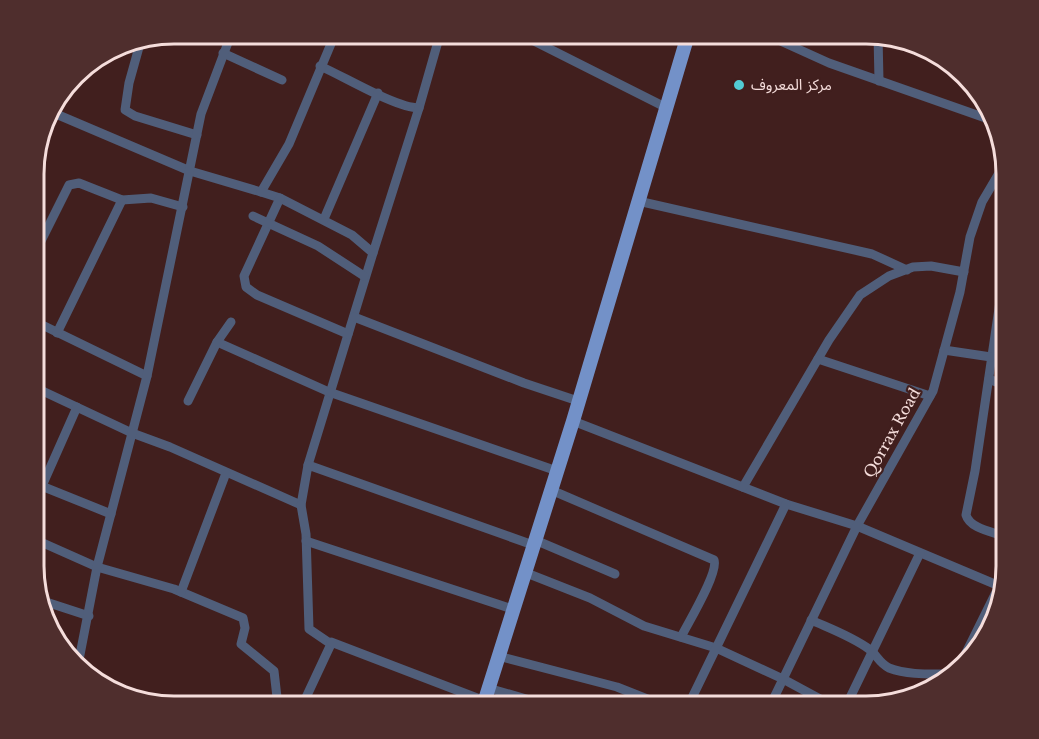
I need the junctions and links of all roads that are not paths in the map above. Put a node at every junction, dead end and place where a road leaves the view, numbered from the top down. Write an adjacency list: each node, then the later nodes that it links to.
1 (227, 44): 9 (street)
2 (331, 44): 10 (street)
3 (437, 44): 14 (street)
4 (540, 44): 15 (street)
5 (685, 44): 15 (main road)
6 (787, 44): 12 (street)
7 (878, 44): 12 (street)
8 (139, 48): 18 (street)
9 (223, 53): 11 (street); 18 (street)
10 (320, 66): 13 (street); 21 (street)
11 (282, 80)
12 (879, 81): 17 (street)
13 (378, 93): 14 (street); 27 (street)
14 (419, 108): 30 (street)
15 (667, 108): 24 (main road)
16 (58, 115): 19 (street)
17 (982, 117)
18 (197, 135): 19 (street)
19 (190, 171): 21 (street); 25 (street)
20 (995, 181): 32 (street, Qorrax Road)
21 (261, 192): 22 (street)
22 (280, 198): 27 (street); 28 (street)
23 (122, 201): 25 (street); 29 (street); 37 (street)
24 (638, 201): 31 (street); 51 (main road)
25 (183, 207): 44 (street)
26 (253, 216): 28 (street)
27 (324, 219): 30 (street)
28 (268, 224): 33 (street); 38 (street)
29 (44, 234)
30 (373, 253): 33 (street)
31 (907, 270): 32 (street); 43 (street)
32 (964, 272): 41 (street, Qorrax Road)
33 (364, 276): 34 (street)
34 (354, 317): 38 (street); 51 (street)
35 (231, 322): 39 (street)
36 (44, 326): 37 (street)
37 (57, 333): 44 (street)
38 (348, 334): 48 (street)
39 (217, 342): 48 (street); 50 (street)
40 (995, 343): 42 (street)
41 (944, 351): 42 (street); 49 (street, Qorrax Road)
42 (991, 357): 45 (street)
43 (818, 358): 49 (street); 60 (street)
44 (147, 376): 54 (street)
45 (989, 379): 46 (street); 66 (street)
46 (995, 381)
47 (44, 392): 52 (street)
48 (329, 392): 55 (street); 56 (street)
49 (930, 396): 65 (street, Qorrax Road)
50 (188, 401)
51 (578, 401): 53 (main road)
52 (77, 407): 54 (street); 57 (street)
53 (573, 421): 56 (main road); 60 (street)
54 (132, 433): 58 (street); 64 (street)
55 (308, 465): 63 (street); 68 (street)
56 (557, 471): 61 (main road)
57 (44, 472)
58 (226, 473): 63 (street); 75 (street)
59 (44, 486): 64 (street)
60 (742, 487): 62 (street)
61 (551, 490): 68 (main road); 81 (street)
62 (786, 504): 65 (street); 84 (street)
63 (301, 505): 67 (street)
64 (111, 514): 71 (street)
65 (856, 526): 70 (street); 80 (street, Qorrax Road)
66 (995, 533)
67 (306, 541): 78 (street); 83 (street)
68 (534, 542): 72 (main road); 73 (street)
69 (44, 543): 71 (street)
70 (920, 553): 74 (street); 85 (street)
71 (97, 567): 75 (street); 79 (street)
72 (524, 572): 78 (main road); 81 (street)
73 (615, 574)
74 (994, 584)
75 (182, 592): 90 (street)
76 (992, 597): 82 (street)
77 (49, 603): 79 (street)
78 (512, 609): 87 (main road)
79 (89, 616): 86 (street)
80 (811, 620): 85 (street); 89 (street, Qorrax Road)
81 (681, 637): 84 (street)
82 (972, 640)
83 (331, 642): 91 (street); 92 (street)
84 (716, 648): 89 (street); 95 (street)
85 (872, 651): 88 (street); 98 (street)
86 (80, 655)
87 (498, 656): 93 (main road); 94 (street)
88 (937, 673)
89 (783, 679): 96 (street, Qorrax Road); 97 (street)
90 (277, 695)
91 (308, 695)
92 (475, 695)
93 (486, 695)
94 (639, 696)
95 (693, 696)
96 (775, 696)
97 (814, 696)
98 (851, 696)

